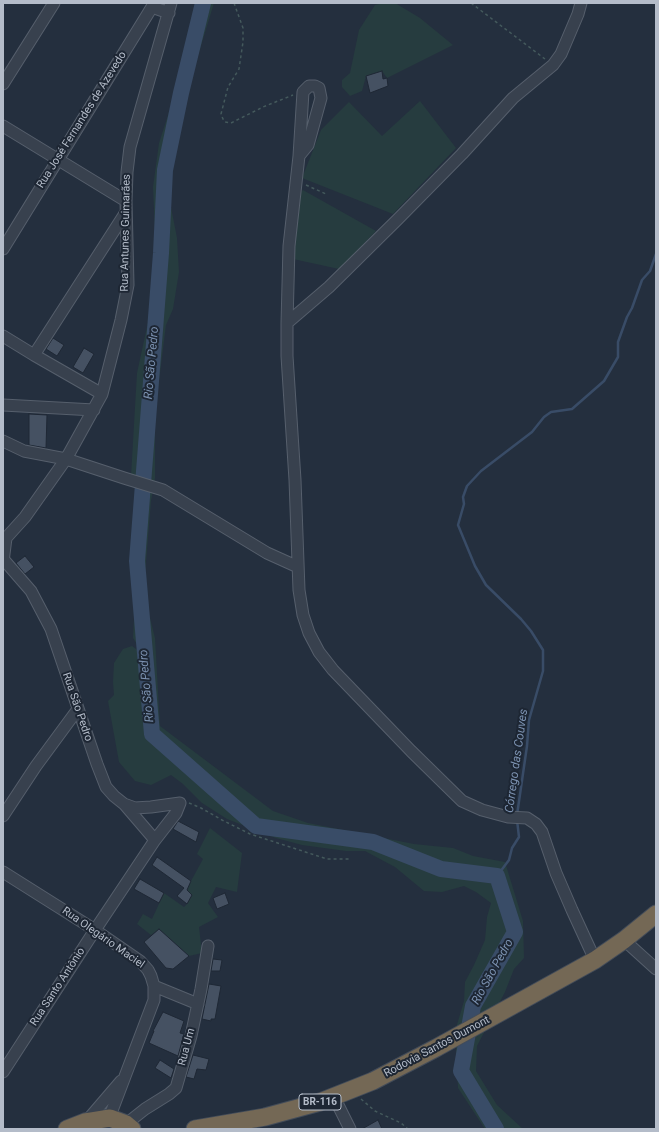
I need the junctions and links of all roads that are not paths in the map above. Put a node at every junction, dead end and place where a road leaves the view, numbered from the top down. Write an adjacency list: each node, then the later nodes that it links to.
1 (54, 3): 5 (street)
2 (581, 3): 12 (street)
3 (150, 5): 4 (street, Rua José Fernandes de Azevedo); 8 (street, Rua José Fernandes de Azevedo)
4 (170, 8): 9 (street, Rua Antunes Guimarães)
5 (3, 84)
6 (3, 126): 8 (street)
7 (299, 156): 7 (street); 12 (street)
8 (58, 159): 9 (street); 11 (street, Rua José Fernandes de Azevedo)
9 (126, 201): 10 (street, Rua Antunes Guimarães)
10 (126, 212): 14 (street); 15 (street, Rua Antunes Guimarães)
11 (3, 249)
12 (287, 323): 22 (street)
13 (3, 336): 14 (street)
14 (34, 355): 15 (street)
15 (102, 394): 17 (street, Rua Antunes Guimarães)
16 (3, 406): 17 (street)
17 (94, 410): 19 (street, Rua Antunes Guimarães)
18 (3, 441): 19 (street)
19 (66, 459): 20 (street, Rua Antunes Guimarães); 22 (street)
20 (5, 537): 21 (street)
21 (4, 561): 23 (street, Rua São Pedro)
22 (298, 567): 32 (street)
23 (78, 708): 24 (street, Rua São Pedro); 25 (street)
24 (124, 804): 26 (street, Rua São Pedro); 26 (street, Rua Santo Antônio)
25 (3, 816)
26 (155, 840): 29 (street, Rua Santo Antônio)
27 (3, 872): 29 (street, Rua Olegário Maciel)
28 (656, 914): 30 (highway, Rodovia Santos Dumont / BR-116)
29 (95, 930): 34 (street, Rua Olegário Maciel); 36 (street, Rua Santo Antônio)
30 (624, 940): 32 (highway, Rodovia Santos Dumont / BR-116); 33 (street)
31 (208, 946): 35 (street, Rua Um)
32 (595, 960): 38 (highway, Rodovia Santos Dumont / BR-116)
33 (656, 969)
34 (154, 986): 35 (street); 37 (street, Rua Olegário Maciel)
35 (198, 1004): 41 (street, Rua Um)
36 (3, 1072)
37 (125, 1076): 39 (street, Rua Olegário Maciel); 40 (street, Rua Olegário Maciel)
38 (334, 1097): 43 (highway, Rodovia Santos Dumont / BR-116); 44 (street)
39 (108, 1124): 40 (highway); 41 (highway)
40 (84, 1125): 42 (highway)
41 (129, 1126)
42 (67, 1129)
43 (195, 1129)
44 (350, 1129)

